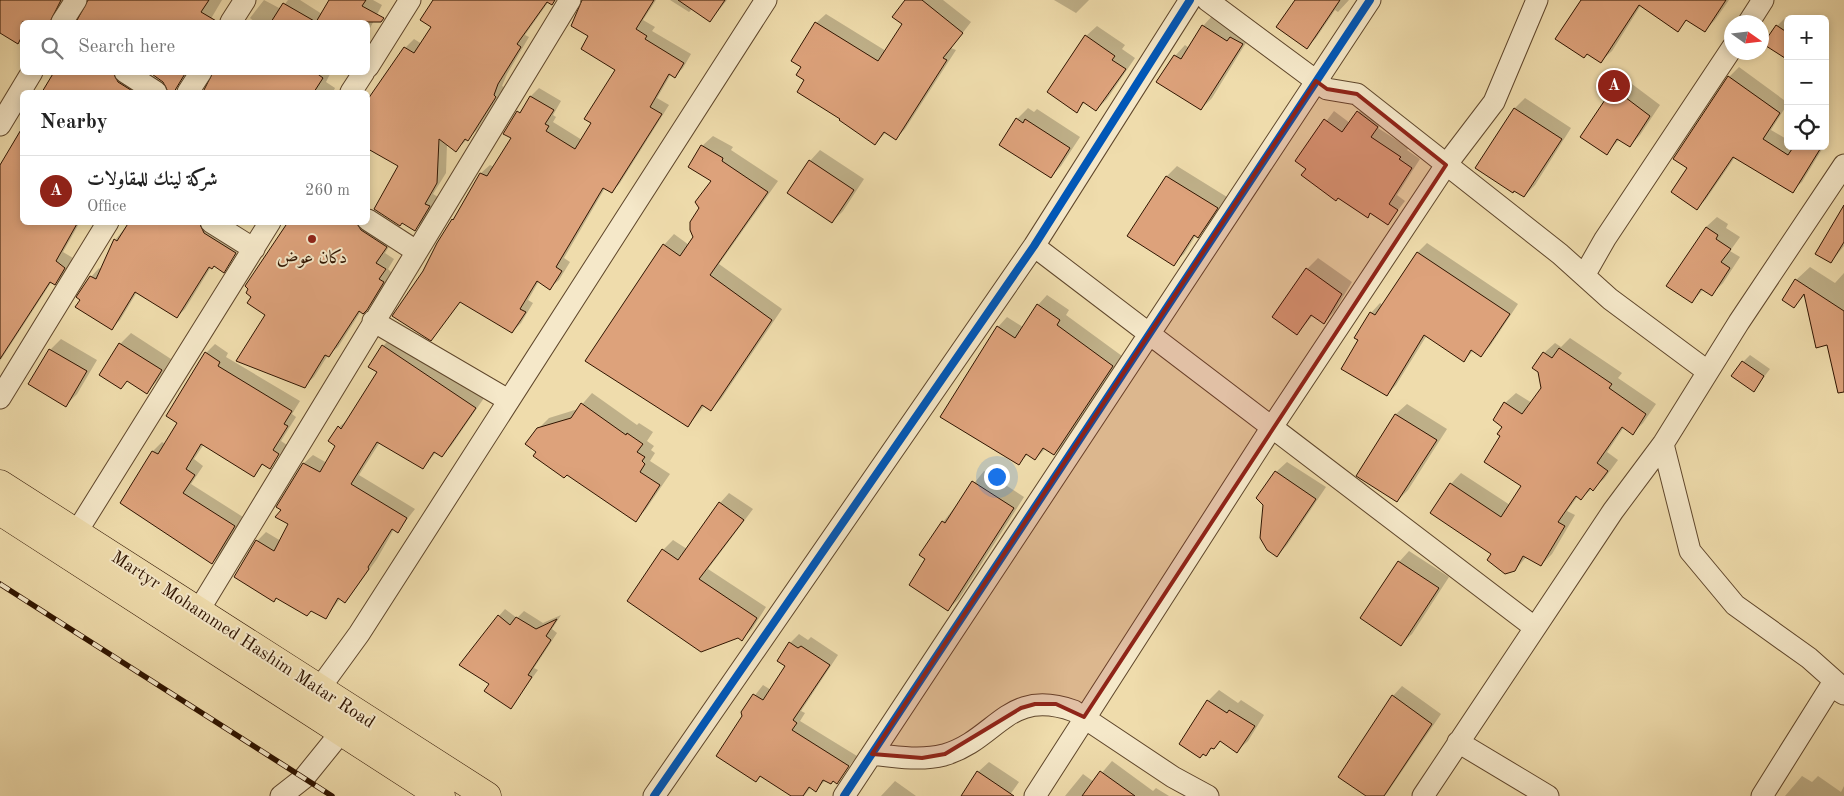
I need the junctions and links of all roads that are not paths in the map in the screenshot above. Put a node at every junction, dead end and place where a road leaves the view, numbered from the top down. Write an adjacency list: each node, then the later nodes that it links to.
1 (76, 0): 12 (street)
2 (245, 0): 13 (street)
3 (410, 0): 15 (street)
4 (570, 0): 33 (street)
5 (766, 0): 39 (street)
6 (1190, 0): 31 (street)
7 (1206, 0): 20 (street)
8 (1370, 0): 20 (street)
9 (1536, 0): 25 (street)
10 (1763, 0): 11 (street)
11 (1753, 15)
12 (63, 20)
13 (232, 20)
14 (1724, 60): 34 (street)
15 (370, 63)
16 (30, 75): 24 (street)
17 (130, 75): 21 (street)
18 (199, 75): 22 (street)
19 (362, 75): 23 (street)
20 (1316, 81): 25 (street); 36 (street)
21 (153, 90)
22 (189, 90)
23 (352, 90)
24 (3, 113)
25 (1446, 165): 34 (street); 40 (street)
26 (1844, 165): 37 (street)
27 (370, 221): 33 (street)
28 (106, 225): 38 (street)
29 (216, 225): 32 (street)
30 (268, 225): 32 (street)
31 (1034, 246): 36 (street); 56 (street)
32 (254, 249): 44 (street)
33 (416, 251): 35 (street)
34 (1585, 274): 37 (street)
35 (373, 322): 39 (street); 45 (street)
36 (1149, 333): 40 (street); 52 (street)
37 (1707, 371): 41 (street)
38 (0, 398)
39 (508, 400): 47 (street)
40 (1272, 427): 46 (street); 49 (street)
41 (1663, 444): 46 (street); 48 (street)
42 (0, 484): 44 (main road, Martyr Mohammed Hashim Matar Road)
43 (0, 511): 45 (main road, Martyr Mohammed Hashim Matar Road)
44 (76, 533): 45 (main road, Martyr Mohammed Hashim Matar Road)
45 (192, 621): 47 (main road, Martyr Mohammed Hashim Matar Road); 50 (main road, Martyr Mohammed Hashim Matar Road)
46 (1534, 627): 51 (street)
47 (319, 689): 55 (main road, Martyr Mohammed Hashim Matar Road)
48 (1837, 690): 62 (street)
49 (1084, 718): 52 (street); 58 (street); 59 (street)
50 (342, 731): 53 (street); 54 (main road, Martyr Mohammed Hashim Matar Road)
51 (1458, 742): 60 (street); 61 (street)
52 (872, 754): 57 (street)
53 (281, 796)
54 (441, 796)
55 (487, 796)
56 (654, 796)
57 (844, 796)
58 (1034, 796)
59 (1208, 796)
60 (1422, 796)
61 (1548, 796)
62 (1762, 796)

